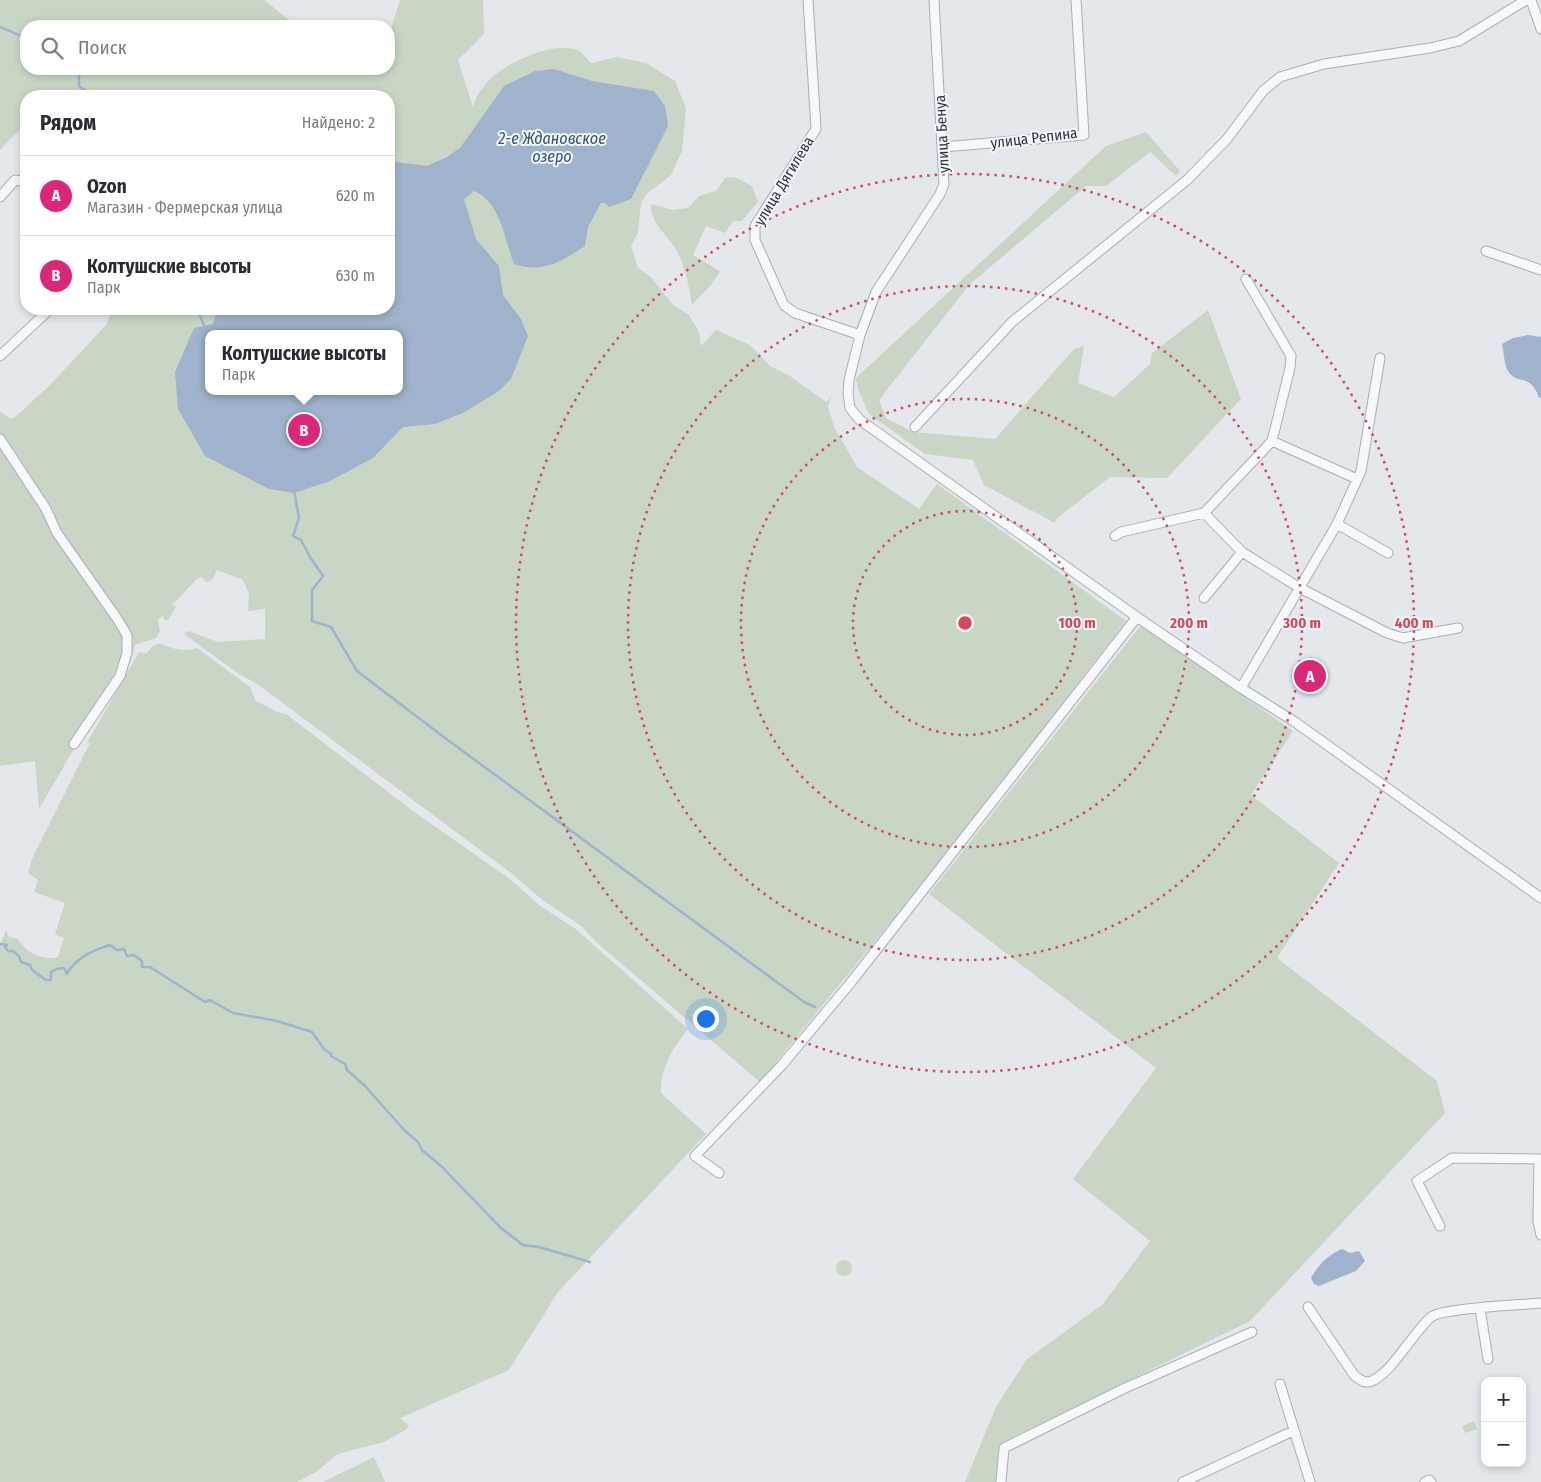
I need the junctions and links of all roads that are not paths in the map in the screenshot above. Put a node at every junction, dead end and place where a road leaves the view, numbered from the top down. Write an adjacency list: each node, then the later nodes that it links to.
1 (808, 0): 14 (street, улица Дягилева)
2 (934, 0): 7 (street, улица Бенуа)
3 (1076, 0): 7 (street, улица Репина)
4 (1526, 0): 17 (street)
5 (1531, 0): 6 (street)
6 (1541, 29)
7 (943, 147): 14 (street, улица Бенуа)
8 (20, 181): 9 (street)
9 (0, 197)
10 (1486, 251): 11 (street)
11 (1541, 270)
12 (1246, 278): 19 (street)
13 (44, 315): 15 (street)
14 (860, 335): 28 (street, улица Бенуа)
15 (0, 356)
16 (1380, 358): 20 (street)
17 (915, 427)
18 (0, 439): 31 (street)
19 (1272, 441): 20 (street); 21 (street)
20 (1357, 479): 22 (street)
21 (1204, 513): 23 (street); 24 (street)
22 (1337, 524): 25 (street); 26 (street)
23 (1115, 536)
24 (1242, 552): 26 (street); 27 (street)
25 (1388, 553)
26 (1300, 588): 29 (street); 30 (street)
27 (1204, 598)
28 (1137, 617): 30 (street, улица Бенуа); 33 (street)
29 (1458, 628)
30 (1241, 688): 32 (street, улица Бенуа)
31 (74, 744)
32 (1541, 898)
33 (718, 1173)
34 (1440, 1226): 35 (street)
35 (1541, 1235)
36 (1541, 1303): 38 (street)
37 (1308, 1307): 38 (street)
38 (1480, 1309): 40 (street)
39 (1252, 1332): 43 (street)
40 (1488, 1359)
41 (1280, 1384): 42 (street)
42 (1293, 1431): 44 (street); 45 (street)
43 (1002, 1482)
44 (1183, 1482)
45 (1310, 1482)
46 (1425, 1482): 47 (street)
47 (1431, 1482)

